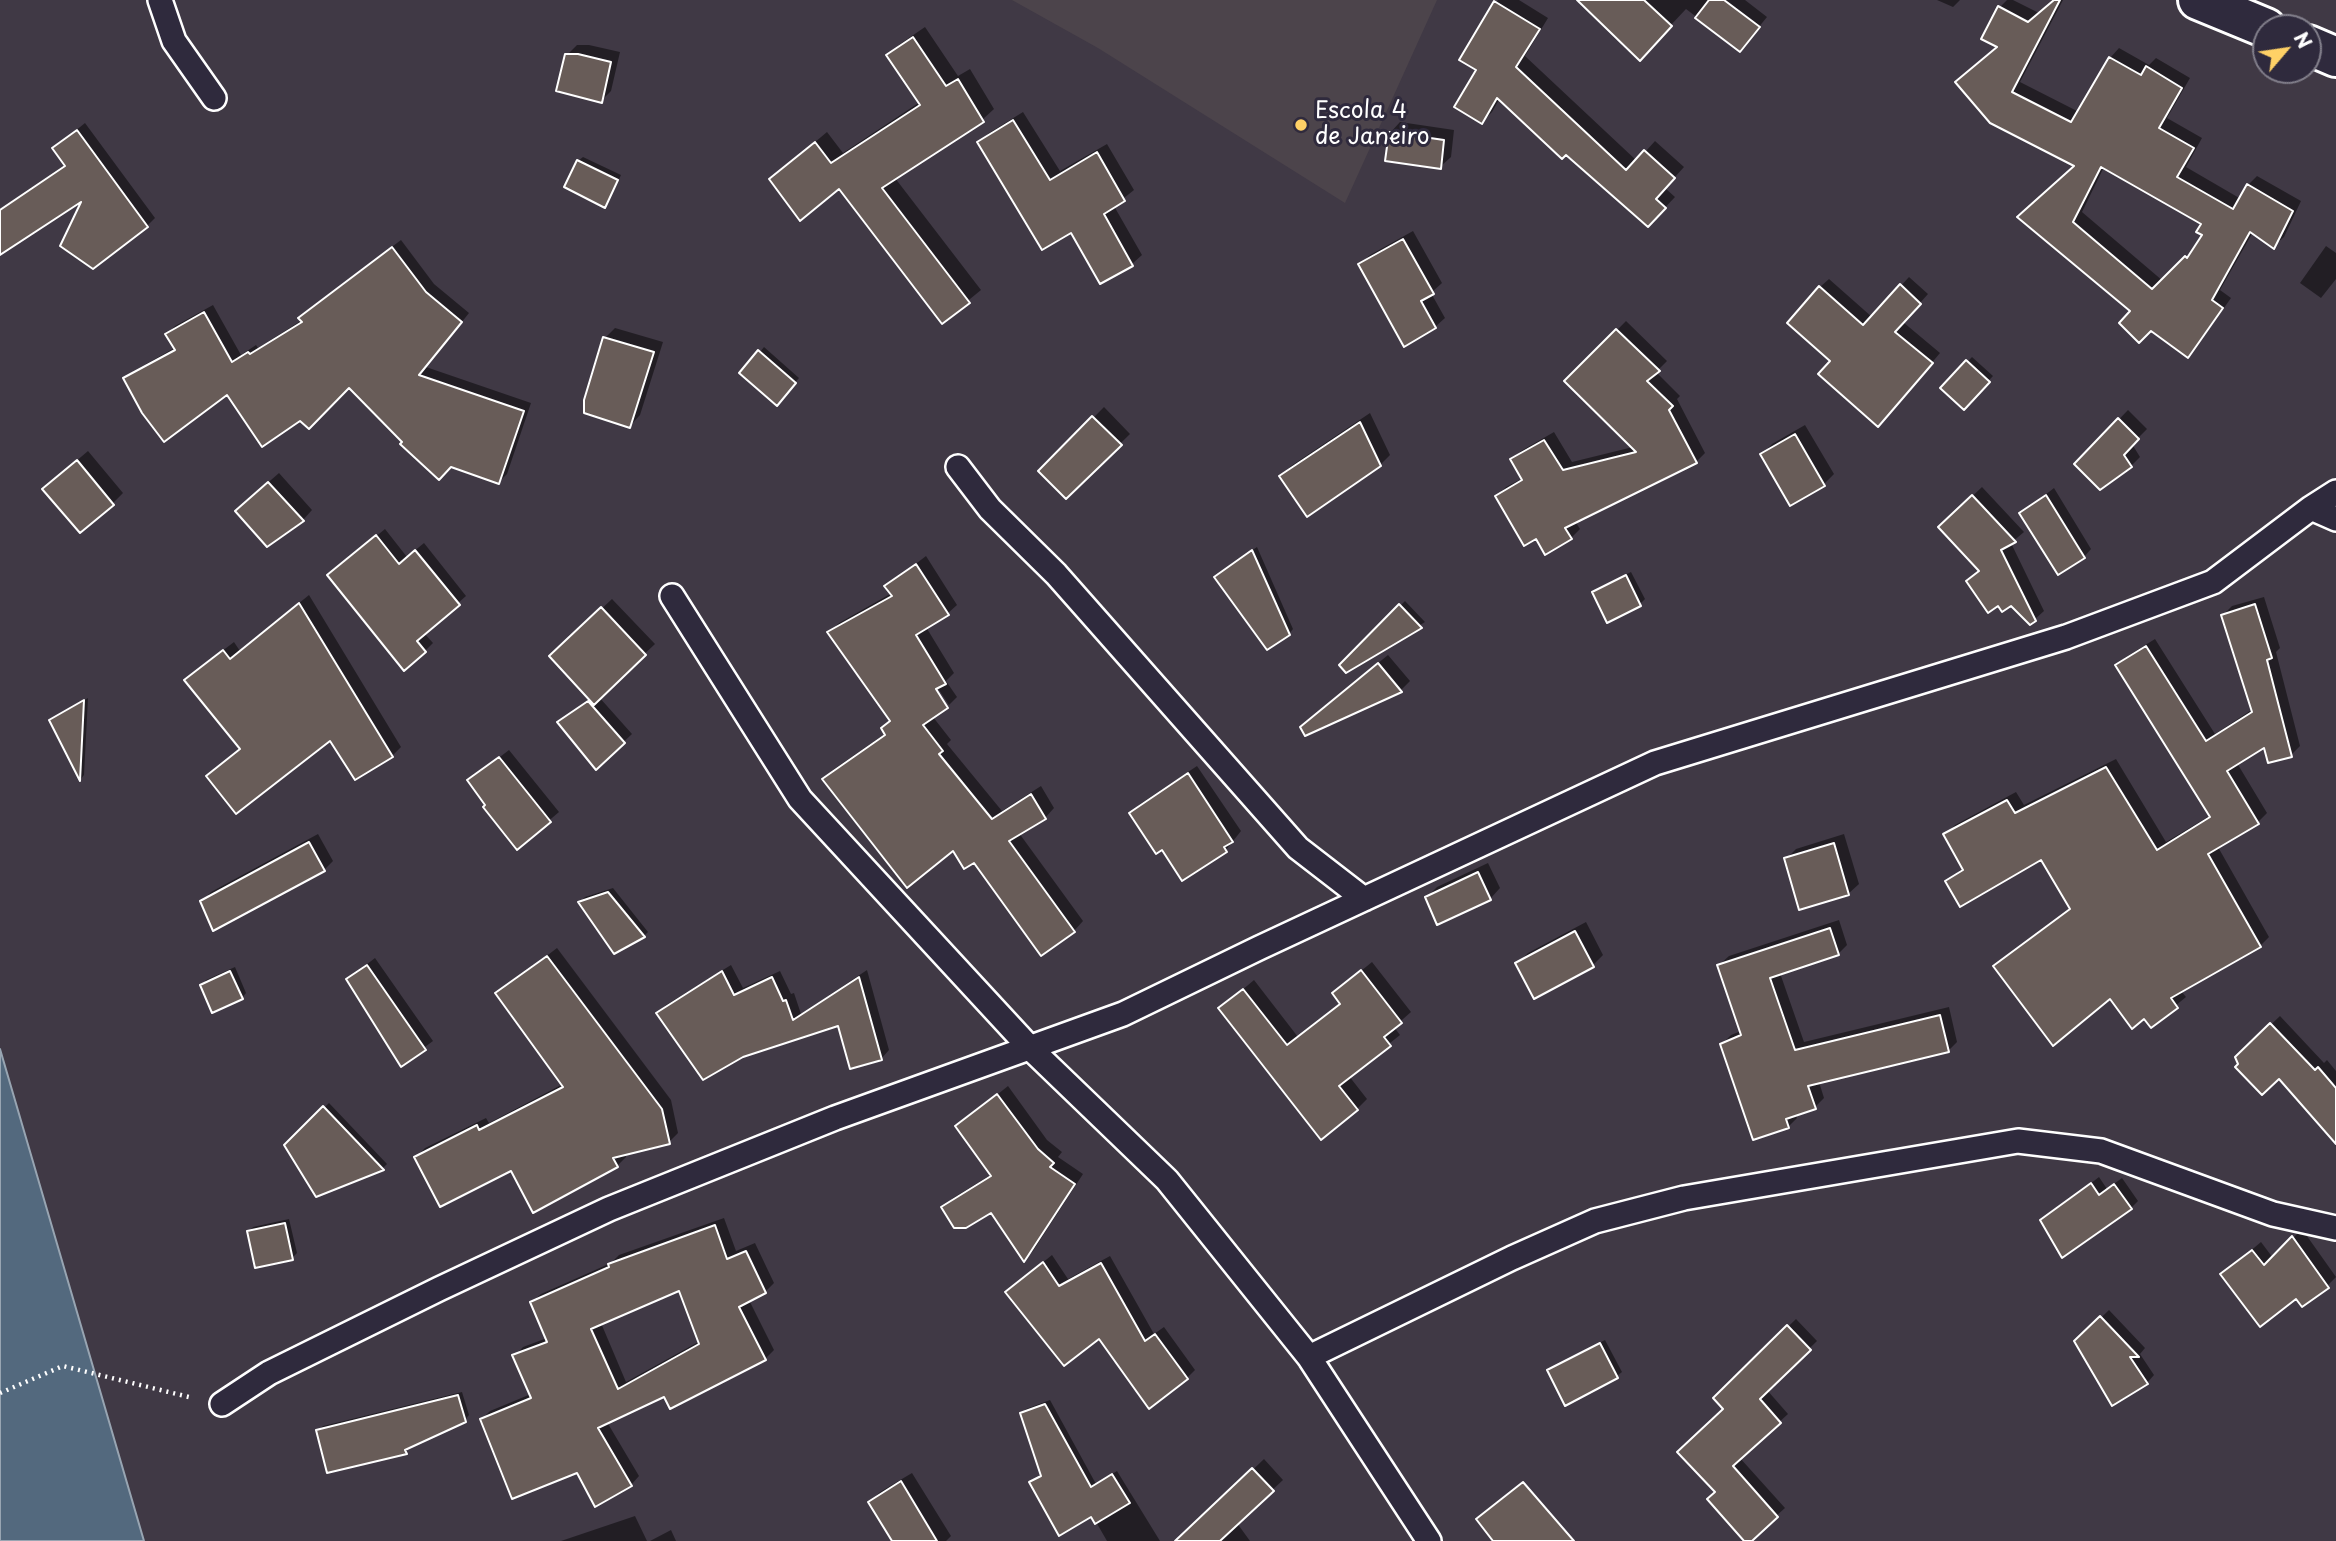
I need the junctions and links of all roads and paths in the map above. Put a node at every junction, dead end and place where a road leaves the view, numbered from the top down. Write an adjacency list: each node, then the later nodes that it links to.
1 (160, 0): 4 (lane)
2 (2198, 0): 3 (street)
3 (2252, 22)
4 (214, 98)
5 (958, 467): 10 (lane)
6 (2336, 492): 7 (lane)
7 (2311, 508): 8 (lane); 10 (lane)
8 (2336, 519)
9 (672, 596): 11 (lane)
10 (1364, 899): 11 (lane)
11 (1030, 1048): 13 (lane); 15 (lane)
12 (2336, 1228): 13 (lane)
13 (1309, 1356): 16 (lane)
14 (0, 1393): 15 (path)
15 (222, 1404)
16 (1429, 1541)

